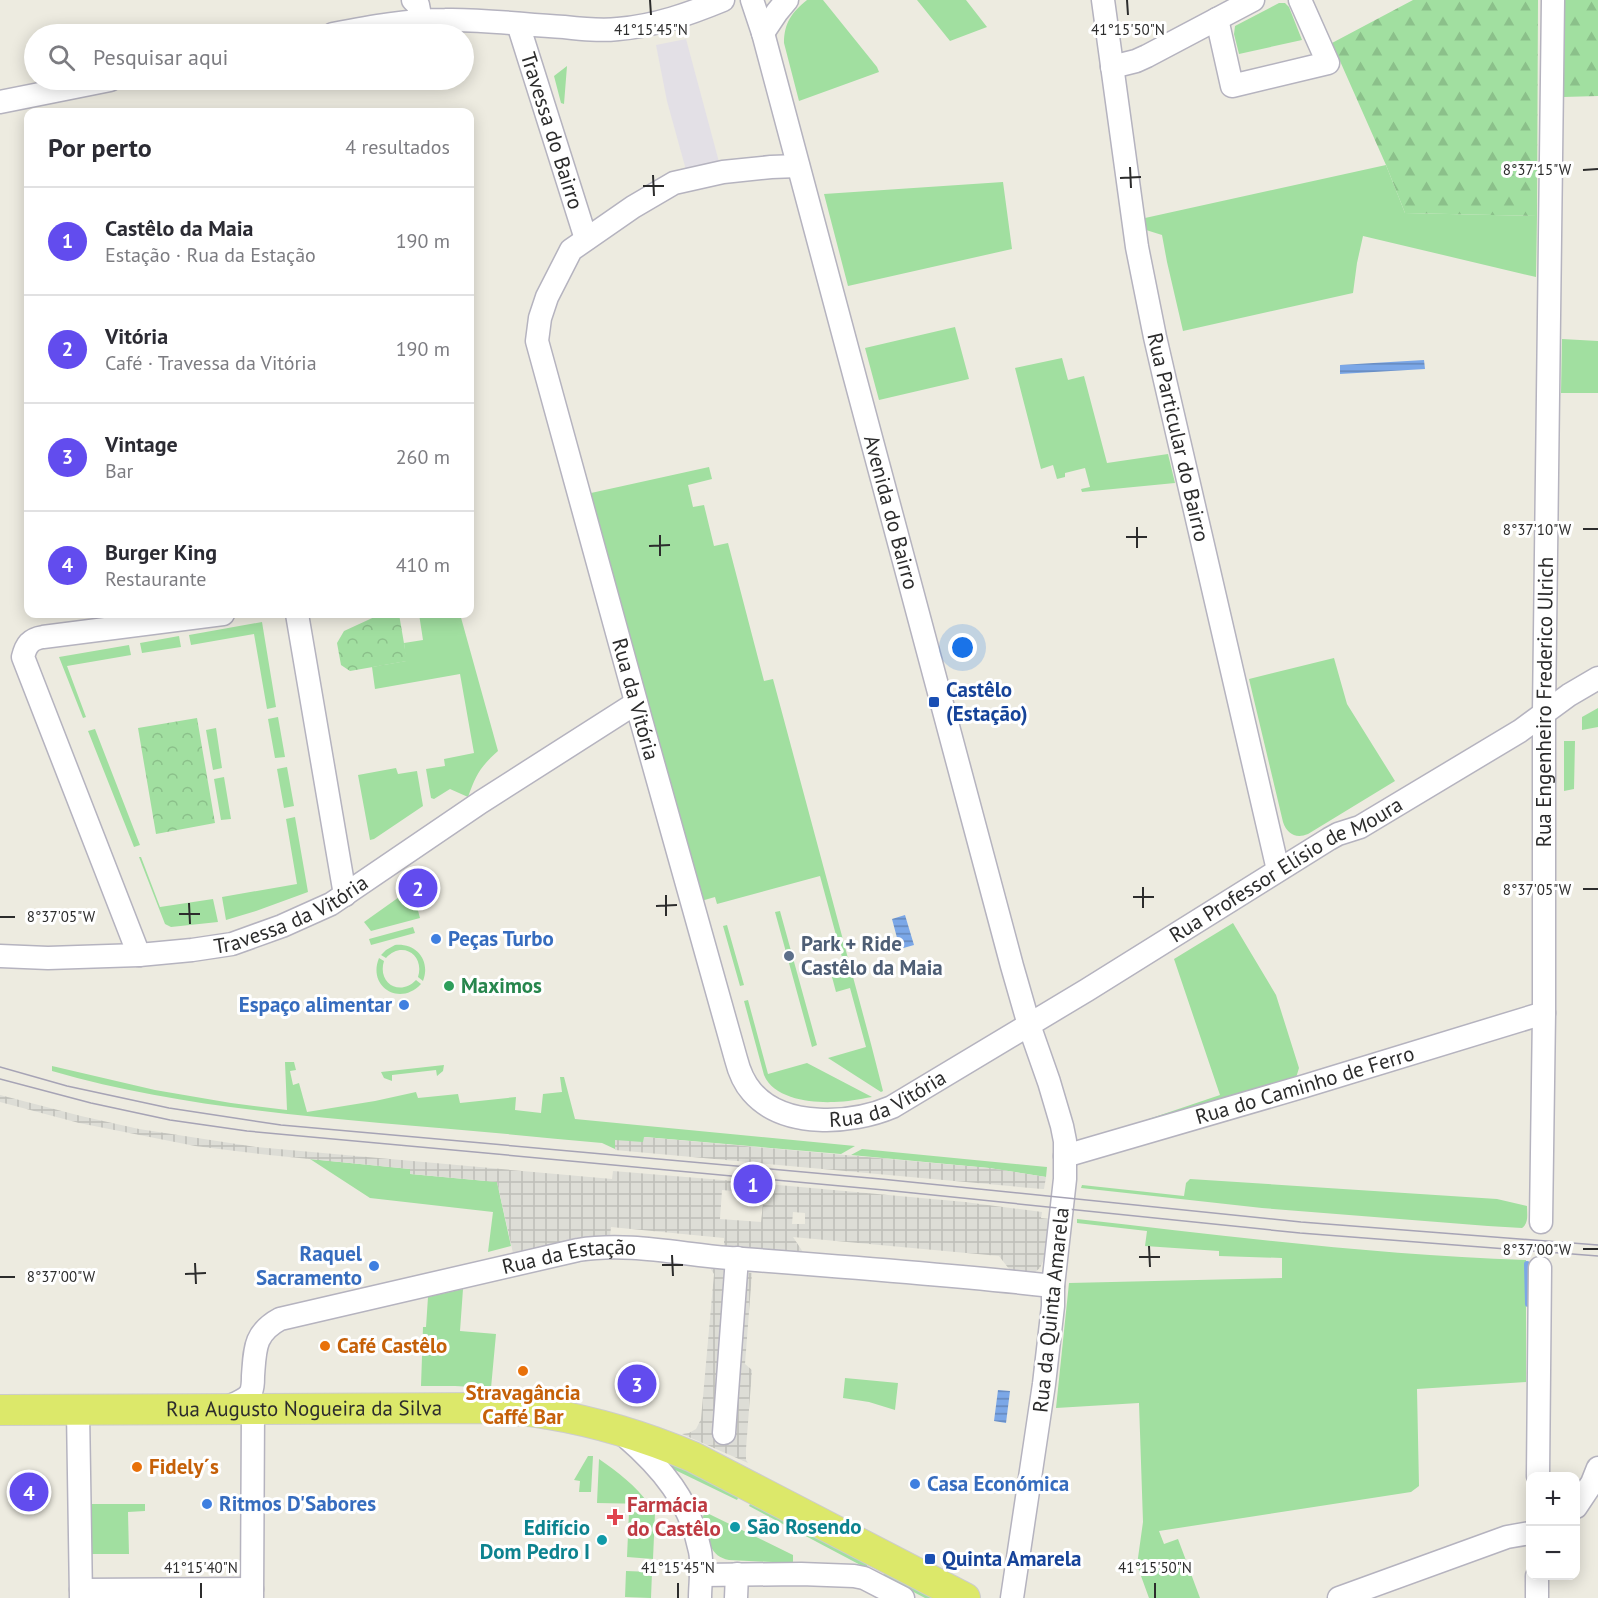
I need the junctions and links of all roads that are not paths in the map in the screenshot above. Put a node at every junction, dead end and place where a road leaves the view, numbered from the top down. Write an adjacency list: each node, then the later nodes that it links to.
1 (723, 0): 11 (street)
2 (752, 0): 12 (street, Avenida do Bairro)
3 (788, 0): 12 (street)
4 (1103, 0): 13 (street, Rua Particular do Bairro)
5 (1253, 0): 9 (street)
6 (1300, 0): 9 (street)
7 (1553, 0): 22 (street, Rua Engenheiro Frederico Ulrich)
8 (417, 10): 10 (street); 11 (street)
9 (1217, 19): 13 (street)
10 (390, 24)
11 (518, 24): 17 (street, Travessa do Bairro)
12 (763, 33): 16 (street, Avenida do Bairro)
13 (1112, 67): 23 (street, Rua Particular do Bairro)
14 (60, 90): 15 (street)
15 (0, 102)
16 (798, 166): 17 (street, Rua da Vitória); 28 (street, Avenida do Bairro)
17 (586, 239): 21 (street, Rua da Vitória)
18 (192, 618): 25 (street)
19 (298, 618): 24 (street)
20 (1598, 678): 22 (street, Rua Professor Elísio de Moura)
21 (636, 703): 24 (street, Travessa da Vitória); 28 (street, Rua da Vitória)
22 (1545, 712): 23 (street, Rua Professor Elísio de Moura); 27 (street, Rua Engenheiro Frederico Ulrich)
23 (1278, 870): 28 (street, Rua Professor Elísio de Moura)
24 (345, 895): 25 (street, Travessa da Vitória)
25 (139, 955): 26 (street, Travessa da Vitória)
26 (0, 956)
27 (1544, 1013): 29 (street, Rua do Caminho de Ferro); 30 (street, Rua Engenheiro Frederico Ulrich)
28 (1029, 1025): 29 (street, Rua da Quinta Amarela)
29 (1065, 1156): 33 (street, Rua da Quinta Amarela)
30 (1541, 1222)
31 (737, 1258): 33 (street, Rua da Estação); 34 (street, Rua da Estação); 39 (street)
32 (1540, 1268): 41 (street)
33 (1053, 1286): 53 (street, Rua da Quinta Amarela)
34 (222, 1409): 35 (main road, Rua Augusto Nogueira da Silva); 37 (main road, Rua Augusto Nogueira da Silva)
35 (253, 1409): 38 (main road, Rua Augusto Nogueira da Silva); 48 (street)
36 (0, 1410): 37 (main road, Rua Augusto Nogueira da Silva)
37 (78, 1410): 47 (street)
38 (618, 1430): 45 (street); 52 (main road, Rua Augusto Nogueira da Silva)
39 (724, 1433)
40 (1598, 1468): 42 (street)
41 (1538, 1472)
42 (1580, 1500)
43 (1526, 1534): 54 (street)
44 (737, 1574): 45 (street); 50 (street); 51 (street)
45 (701, 1575): 49 (street)
46 (1537, 1580): 55 (street)
47 (81, 1594): 48 (street)
48 (252, 1594)
49 (700, 1598)
50 (736, 1598)
51 (903, 1598)
52 (964, 1598)
53 (1012, 1598)
54 (1339, 1598)
55 (1537, 1598)

